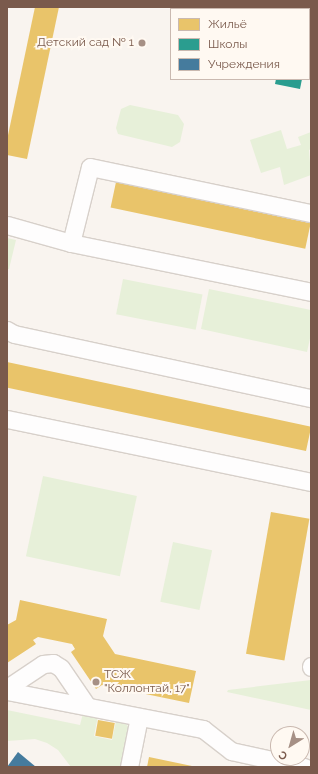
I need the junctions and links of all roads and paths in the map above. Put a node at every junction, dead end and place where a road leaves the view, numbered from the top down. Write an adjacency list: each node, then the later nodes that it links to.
1 (311, 213): 3 (lane)
2 (7, 225): 3 (lane)
3 (71, 243): 4 (lane)
4 (311, 292)
5 (7, 330): 6 (lane)
6 (311, 398)
7 (7, 419): 8 (lane)
8 (311, 482)
9 (7, 688): 11 (lane)
10 (7, 691): 11 (lane)
11 (86, 706): 12 (lane)
12 (139, 717): 13 (lane); 14 (lane)
13 (129, 767)
14 (304, 767)

